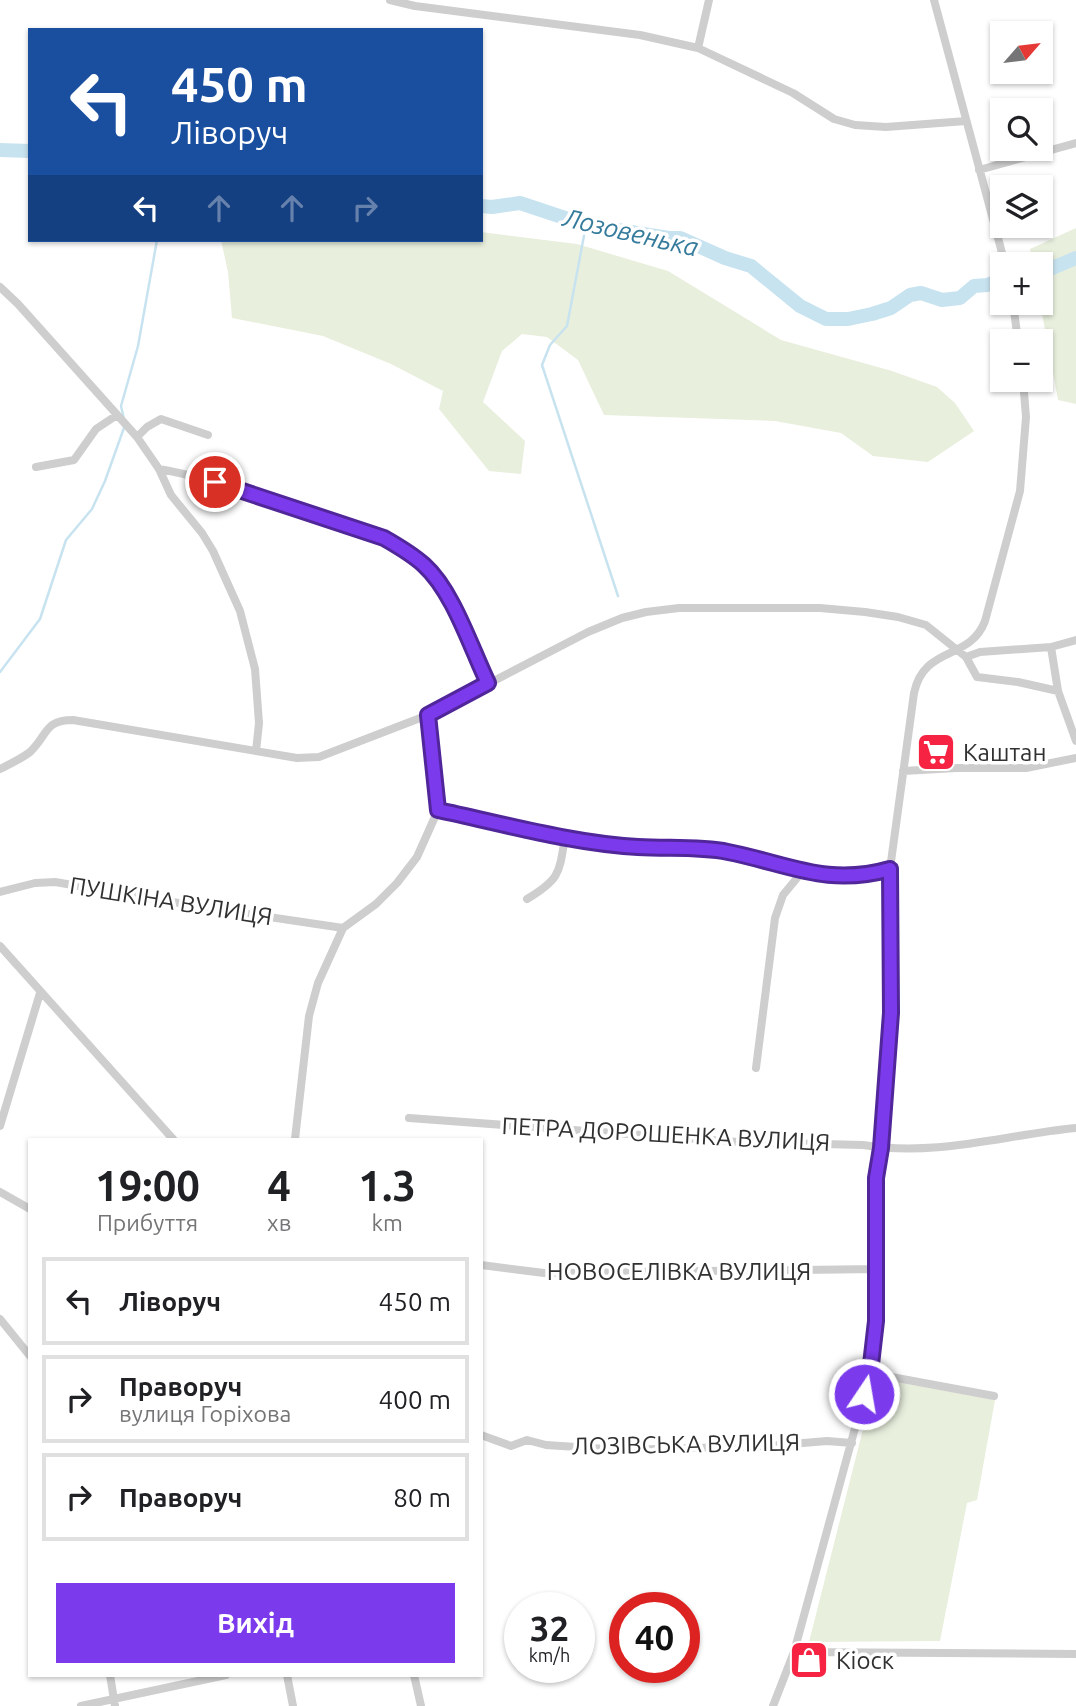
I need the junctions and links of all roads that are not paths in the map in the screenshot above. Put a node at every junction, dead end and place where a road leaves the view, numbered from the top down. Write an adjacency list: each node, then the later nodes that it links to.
1 (390, 0): 4 (street)
2 (709, 0): 4 (street)
3 (934, 0): 5 (street)
4 (698, 48): 5 (street)
5 (966, 121): 7 (street)
6 (1076, 142): 7 (street)
7 (979, 170): 8 (street)
8 (1002, 252)
9 (0, 287): 11 (street)
10 (1024, 392): 18 (street)
11 (117, 415): 13 (street); 14 (street)
12 (208, 435): 13 (street)
13 (137, 437): 15 (street)
14 (36, 467)
15 (159, 469): 20 (street); 24 (street)
16 (1076, 640): 17 (street)
17 (1051, 647): 19 (street); 21 (street)
18 (956, 649): 19 (street); 20 (street); 27 (street)
19 (966, 657): 21 (street)
20 (488, 683): 22 (street)
21 (1058, 691): 23 (street)
22 (428, 715): 24 (street); 28 (street)
23 (1076, 741)
24 (256, 751): 26 (street)
25 (1076, 758): 27 (street)
26 (0, 769)
27 (903, 771): 30 (street)
28 (438, 810): 29 (street); 34 (street)
29 (565, 837): 31 (street); 33 (street)
30 (890, 869): 31 (street); 43 (street)
31 (802, 872): 37 (street)
32 (0, 892): 34 (street, ПУШКІНА ВУЛИЦЯ)
33 (527, 899)
34 (344, 928): 42 (street)
35 (0, 946): 36 (street)
36 (40, 993): 39 (street); 41 (street)
37 (757, 1068)
38 (409, 1118): 43 (street, ПЕТРА ДОРОШЕНКА ВУЛИЦЯ)
39 (0, 1126)
40 (1076, 1128): 43 (street, ПЕТРА ДОРОШЕНКА ВУЛИЦЯ)
41 (172, 1138)
42 (295, 1138)
43 (881, 1148): 47 (street)
44 (0, 1192): 45 (street)
45 (28, 1208)
46 (483, 1265): 47 (street, НОВОСЕЛІВКА ВУЛИЦЯ)
47 (877, 1269): 50 (street)
48 (0, 1319): 49 (street)
49 (28, 1354)
50 (870, 1373): 51 (street); 53 (street)
51 (995, 1396)
52 (483, 1436): 53 (street, ЛОЗІВСЬКА ВУЛИЦЯ)
53 (852, 1443): 54 (street)
54 (794, 1652): 55 (street); 64 (street)
55 (1076, 1654)
56 (110, 1677): 60 (street)
57 (218, 1677): 60 (street)
58 (287, 1677): 62 (street)
59 (414, 1677): 63 (street)
60 (115, 1702): 61 (street)
61 (80, 1706)
62 (293, 1706)
63 (421, 1706)
64 (773, 1706)

